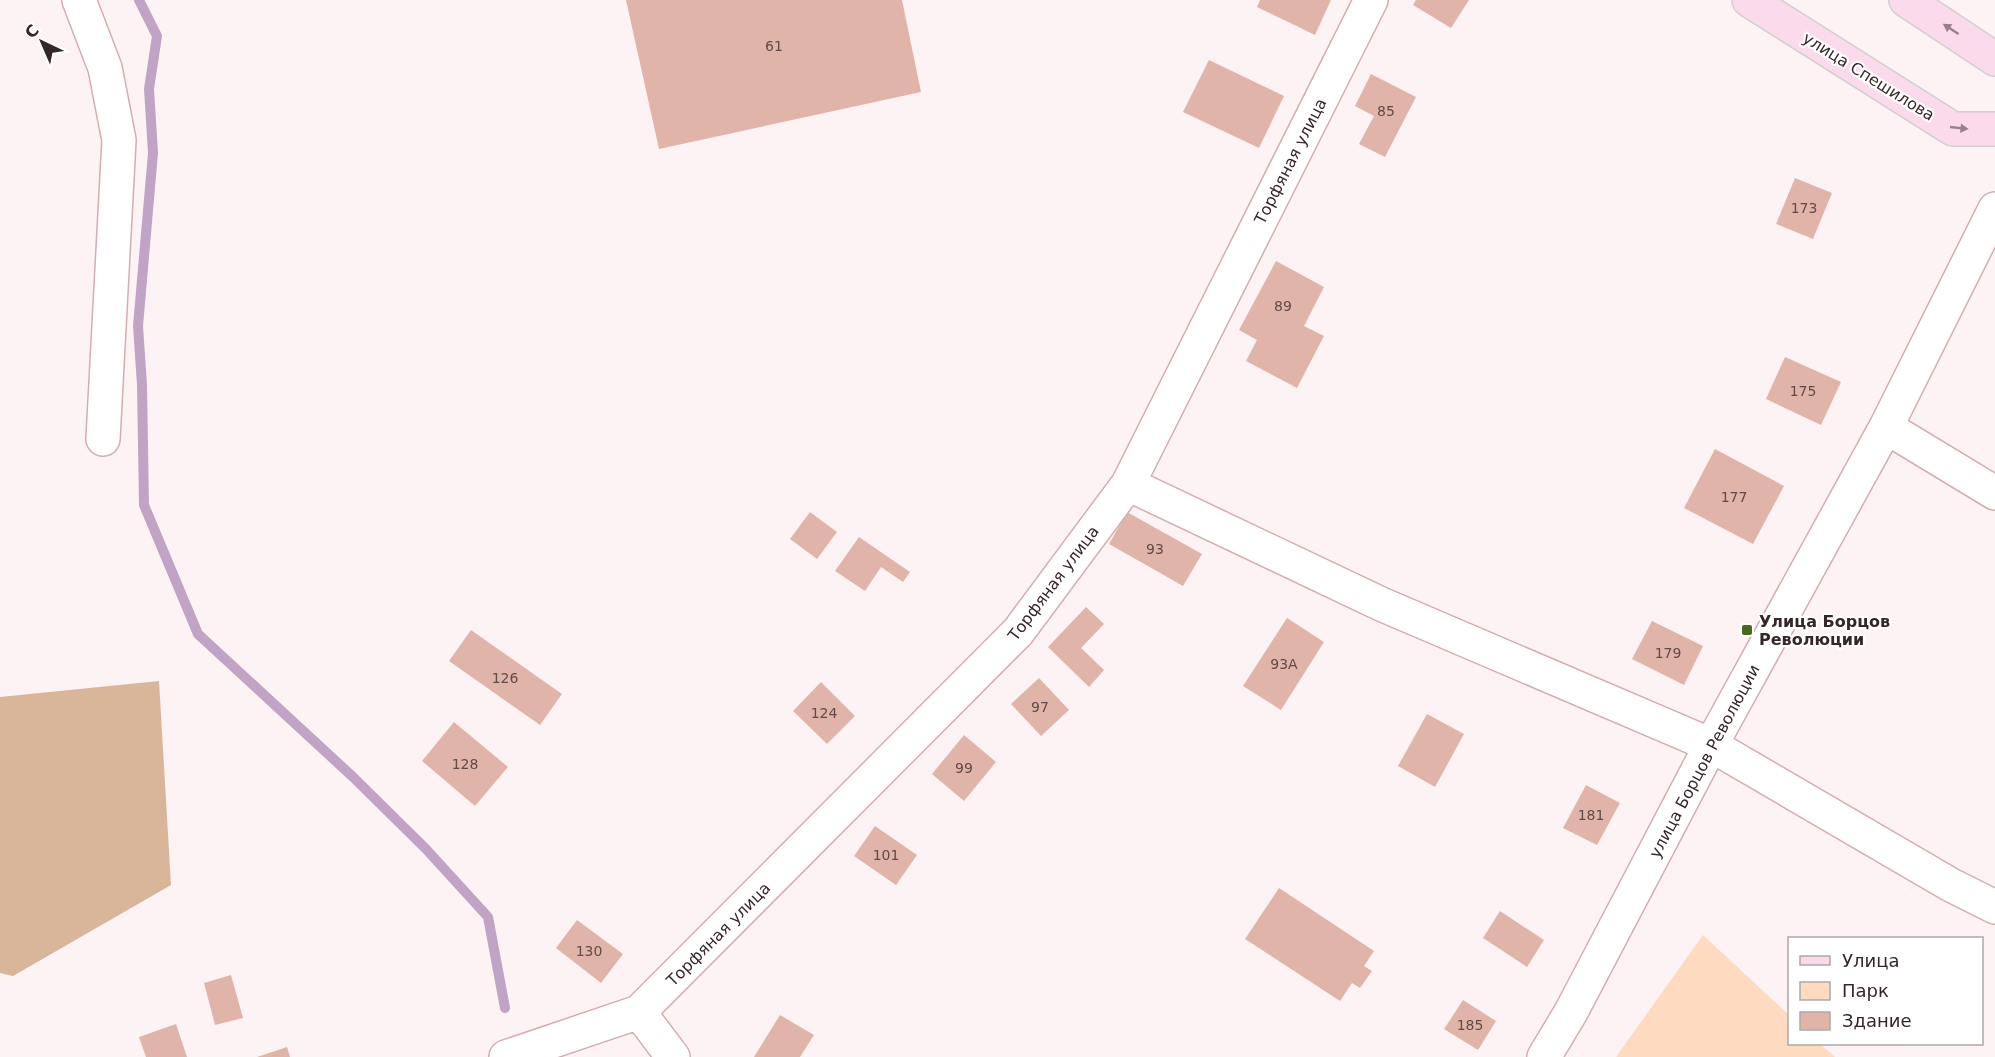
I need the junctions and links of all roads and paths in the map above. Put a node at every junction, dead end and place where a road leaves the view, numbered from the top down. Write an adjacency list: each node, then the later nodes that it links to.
1 (79, 0): 9 (street)
2 (1371, 0): 10 (street, Торфяная улица)
3 (1749, 0): 6 (main road, улица Спешилова, one-way to 6)
4 (1906, 0): 5 (main road, one-way to 4)
5 (1995, 58)
6 (1995, 129)
7 (1995, 209): 8 (street, улица Борцов Революции)
8 (1886, 427): 11 (street); 12 (street, улица Борцов Революции)
9 (103, 439)
10 (1128, 484): 12 (street); 14 (street, Торфяная улица)
11 (1995, 493)
12 (1712, 745): 13 (street); 17 (street, улица Борцов Революции)
13 (1995, 907)
14 (639, 1012): 15 (street, Торфяная улица); 16 (street)
15 (506, 1057)
16 (673, 1057)
17 (1544, 1057)

